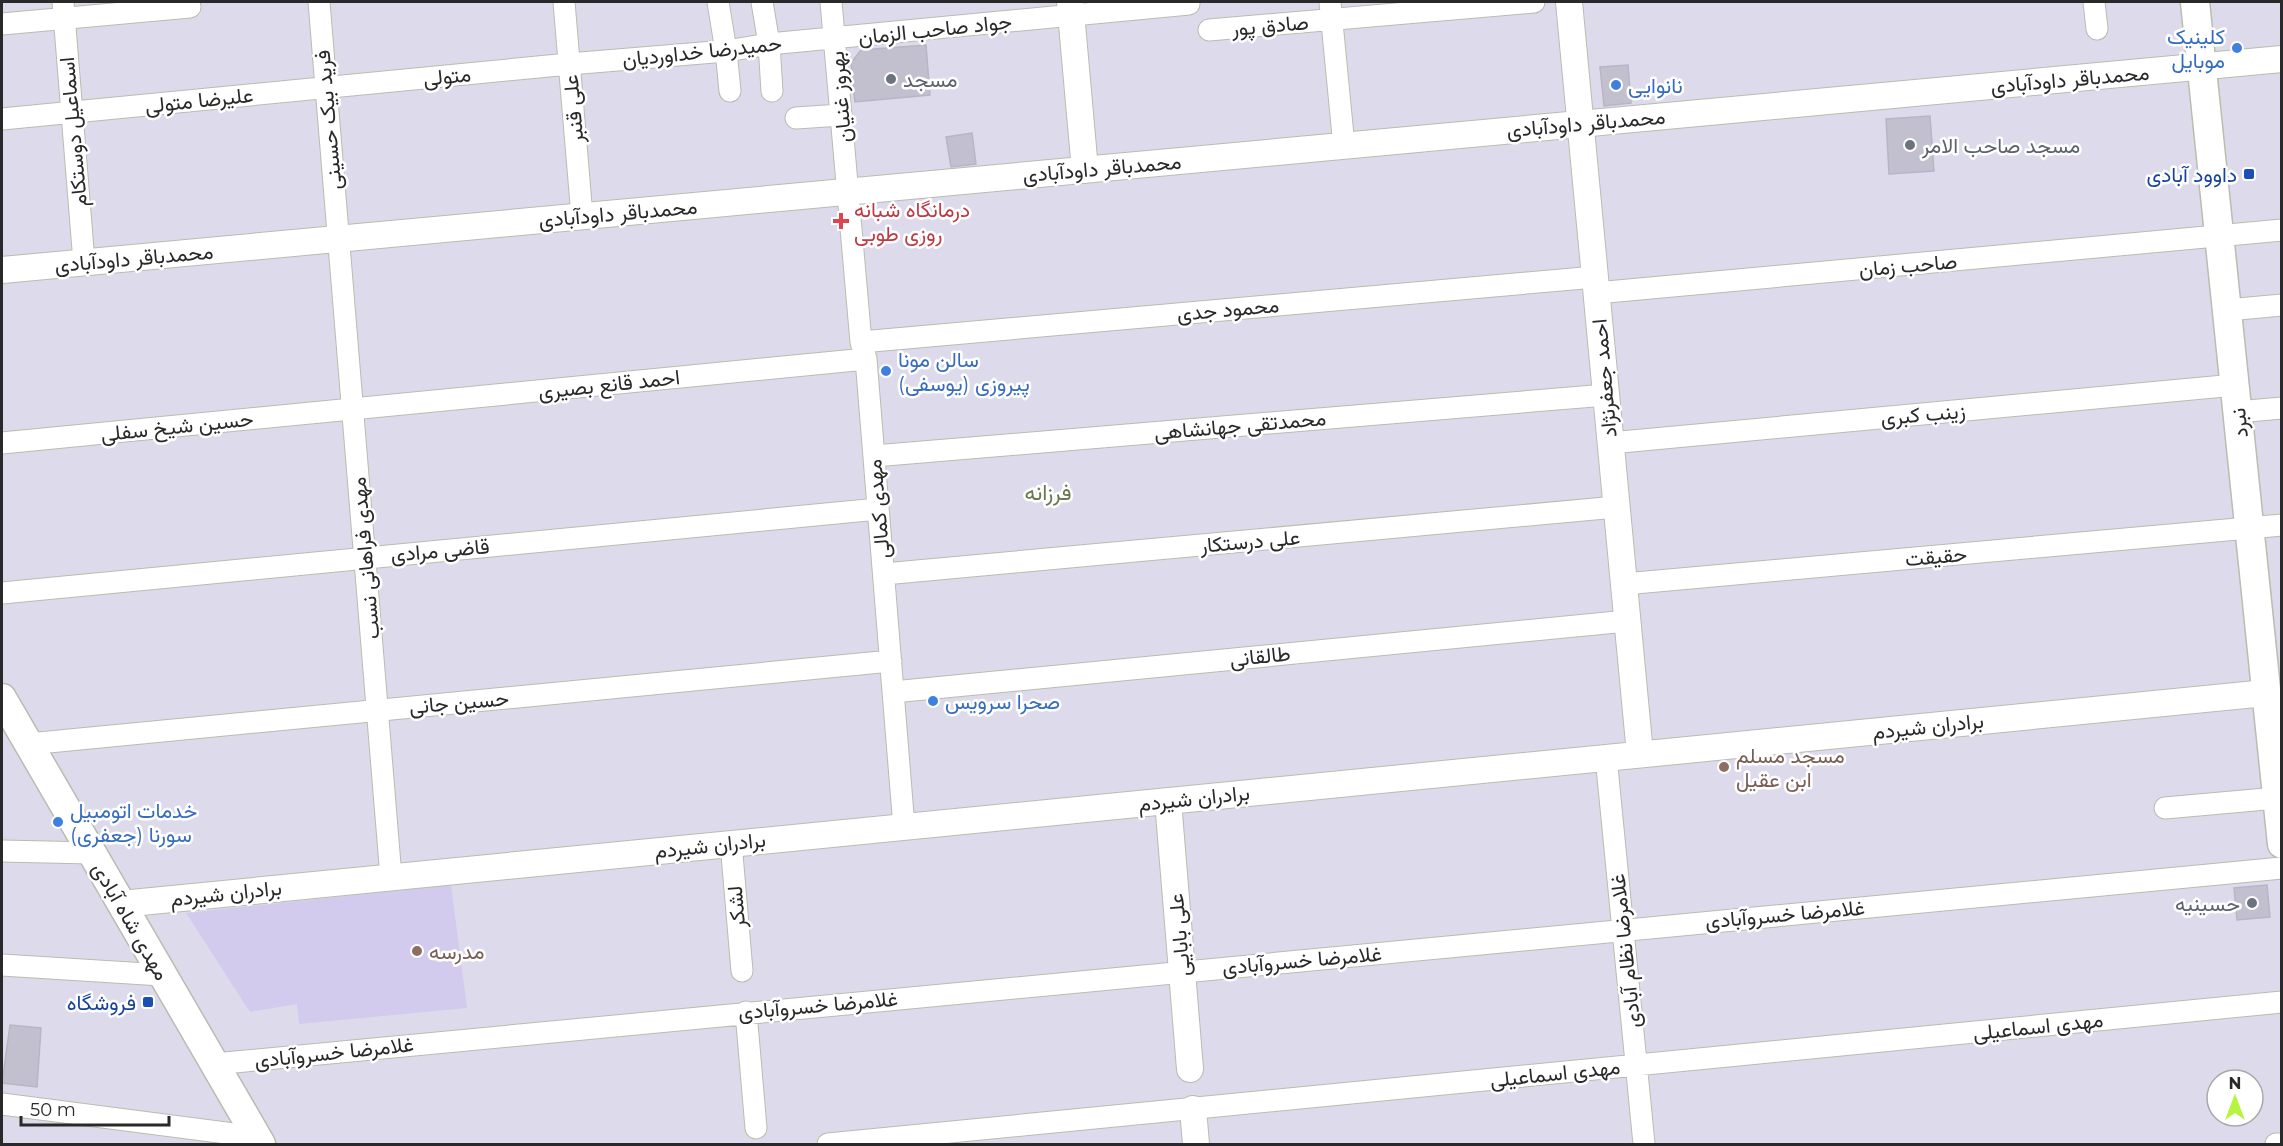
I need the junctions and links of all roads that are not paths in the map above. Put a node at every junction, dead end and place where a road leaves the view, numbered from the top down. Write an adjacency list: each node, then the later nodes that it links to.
1 (319, 2): 24 (street, فرید بیک حسینی)
2 (564, 2): 22 (street, علی قنبر)
3 (718, 2): 20 (street)
4 (762, 2): 19 (street)
5 (831, 2): 18 (street, بهروز غنیان)
6 (1534, 2): 14 (street, صادق پور)
7 (1569, 2): 31 (street, احمد جعفرنژاد)
8 (2094, 2): 16 (street)
9 (2195, 2): 23 (main road, نبرد)
10 (1189, 4): 12 (street, جواد صاحب الزمان)
11 (190, 7): 13 (street)
12 (1071, 9): 18 (street, جواد صاحب الزمان); 33 (street)
13 (64, 10): 15 (street); 27 (street, اسماعیل دوستکام)
14 (1331, 10): 17 (street, صادق پور); 32 (street)
15 (2, 24)
16 (2097, 29)
17 (1209, 30)
18 (834, 39): 19 (street, حمیدرضا خداوردیان); 28 (street, بهروز غنیان)
19 (769, 44): 20 (street, حمیدرضا خداوردیان); 26 (street)
20 (726, 51): 22 (street, حمیدرضا خداوردیان); 25 (street)
21 (2282, 59): 23 (street, محمدباقر داودآبادی)
22 (569, 64): 24 (street, متولی); 35 (street, علی قنبر)
23 (2202, 66): 31 (street, محمدباقر داودآبادی); 37 (main road, نبرد)
24 (326, 88): 27 (street, علیرضا متولی); 38 (street, فرید بیک حسینی)
25 (730, 90)
26 (772, 90)
27 (72, 112): 30 (street, علیرضا متولی); 39 (street, اسماعیل دوستکام)
28 (841, 115): 29 (street); 34 (street, بهروز غنیان)
29 (796, 118)
30 (2, 119)
31 (1580, 124): 32 (street, محمدباقر داودآبادی); 41 (street, احمد جعفرنژاد)
32 (1344, 146): 33 (street, محمدباقر داودآبادی)
33 (1085, 170): 34 (street, محمدباقر داودآبادی)
34 (848, 192): 35 (street, محمدباقر داودآبادی); 44 (street, مهدی کمالی)
35 (582, 216): 38 (street, محمدباقر داودآبادی)
36 (2282, 230): 37 (street, صاحب زمان)
37 (2219, 237): 41 (street, صاحب زمان); 43 (main road, نبرد)
38 (338, 239): 39 (street, محمدباقر داودآبادی); 48 (street, مهدی فراهانی نسب)
39 (84, 262): 40 (street, محمدباقر داودآبادی)
40 (2, 270)
41 (1595, 285): 44 (street, محمود جدی); 45 (street, احمد جعفرنژاد)
42 (2282, 305): 43 (street)
43 (2227, 310): 46 (main road, نبرد)
44 (864, 351): 48 (street, احمد قانع بصیری); 51 (street, مهدی کمالی)
45 (1606, 395): 50 (street, احمد جعفرنژاد); 51 (street, محمدتقی جهانشاهی)
46 (2236, 398): 47 (street, زینب کبری); 50 (street, زینب کبری); 55 (main road, نبرد)
47 (2282, 408)
48 (352, 409): 49 (street, حسین شیخ سفلی); 56 (street, مهدی فراهانی نسب)
49 (2, 443)
50 (1610, 443): 52 (street, احمد جعفرنژاد)
51 (874, 456): 53 (street, مهدی کمالی)
52 (1616, 507): 57 (street, علی درستکار); 58 (street, احمد جعفرنژاد)
53 (878, 509): 56 (street, قاضی مرادی); 57 (street, مهدی کمالی)
54 (2282, 525): 55 (street, حقیقت)
55 (2249, 528): 58 (street, حقیقت); 63 (main road, نبرد)
56 (365, 557): 59 (street, قاضی مرادی); 65 (street, مهدی فراهانی نسب)
57 (884, 574): 61 (street, مهدی کمالی)
58 (1623, 584): 60 (street, احمد جعفرنژاد)
59 (2, 593)
60 (1627, 621): 62 (street, طالقانی); 68 (street, احمد جعفرنژاد)
61 (891, 660): 62 (street, مهدی کمالی); 65 (street, حسین جانی)
62 (893, 692): 73 (street, مهدی کمالی)
63 (2266, 693): 66 (main road, نبرد); 68 (street, برادران شیردم)
64 (2, 698): 67 (main road, مهدی شاه آبادی)
65 (377, 710): 67 (street, حسین جانی); 79 (street, مهدی فراهانی نسب)
66 (2276, 740): 72 (main road, نبرد)
67 (28, 744): 77 (main road, مهدی شاه آبادی)
68 (1640, 754): 69 (street, برادران شیردم)
69 (1606, 758): 70 (street, برادران شیردم); 81 (street, غلامرضا نظام آبادی)
70 (1168, 801): 73 (street, برادران شیردم); 84 (street, علی بابایی)
71 (2165, 808): 72 (street)
72 (2279, 808): 75 (main road, نبرد)
73 (904, 826): 74 (street, برادران شیردم)
74 (731, 843): 79 (street, برادران شیردم); 83 (street, لشكر)
75 (2282, 844)
76 (2, 851): 77 (street)
77 (92, 853): 80 (main road, مهدی شاه آبادی)
78 (2282, 867): 81 (street, غلامرضا خسروآبادی)
79 (391, 877): 80 (street, برادران شیردم)
80 (121, 904): 85 (main road, مهدی شاه آبادی)
81 (1622, 929): 84 (street, غلامرضا خسروآبادی); 89 (street, غلامرضا نظام آبادی)
82 (2, 965): 85 (street)
83 (742, 970)
84 (1182, 971): 87 (street, غلامرضا خسروآبادی); 90 (street, علی بابایی)
85 (162, 975): 88 (main road, مهدی شاه آبادی)
86 (2282, 1002): 89 (street, مهدی اسماعیلی)
87 (746, 1012): 88 (street, غلامرضا خسروآبادی); 93 (street)
88 (214, 1064): 94 (main road, مهدی شاه آبادی)
89 (1636, 1065): 92 (street, مهدی اسماعیلی); 97 (street, غلامرضا نظام آبادی)
90 (1190, 1069)
91 (2, 1104): 94 (street)
92 (1193, 1108): 95 (street, مهدی اسماعیلی); 96 (street)
93 (756, 1128)
94 (259, 1141)
95 (828, 1144)
96 (1196, 1144)
97 (1644, 1144)
98 (2276, 1144): 99 (street)
99 (2282, 1144)

